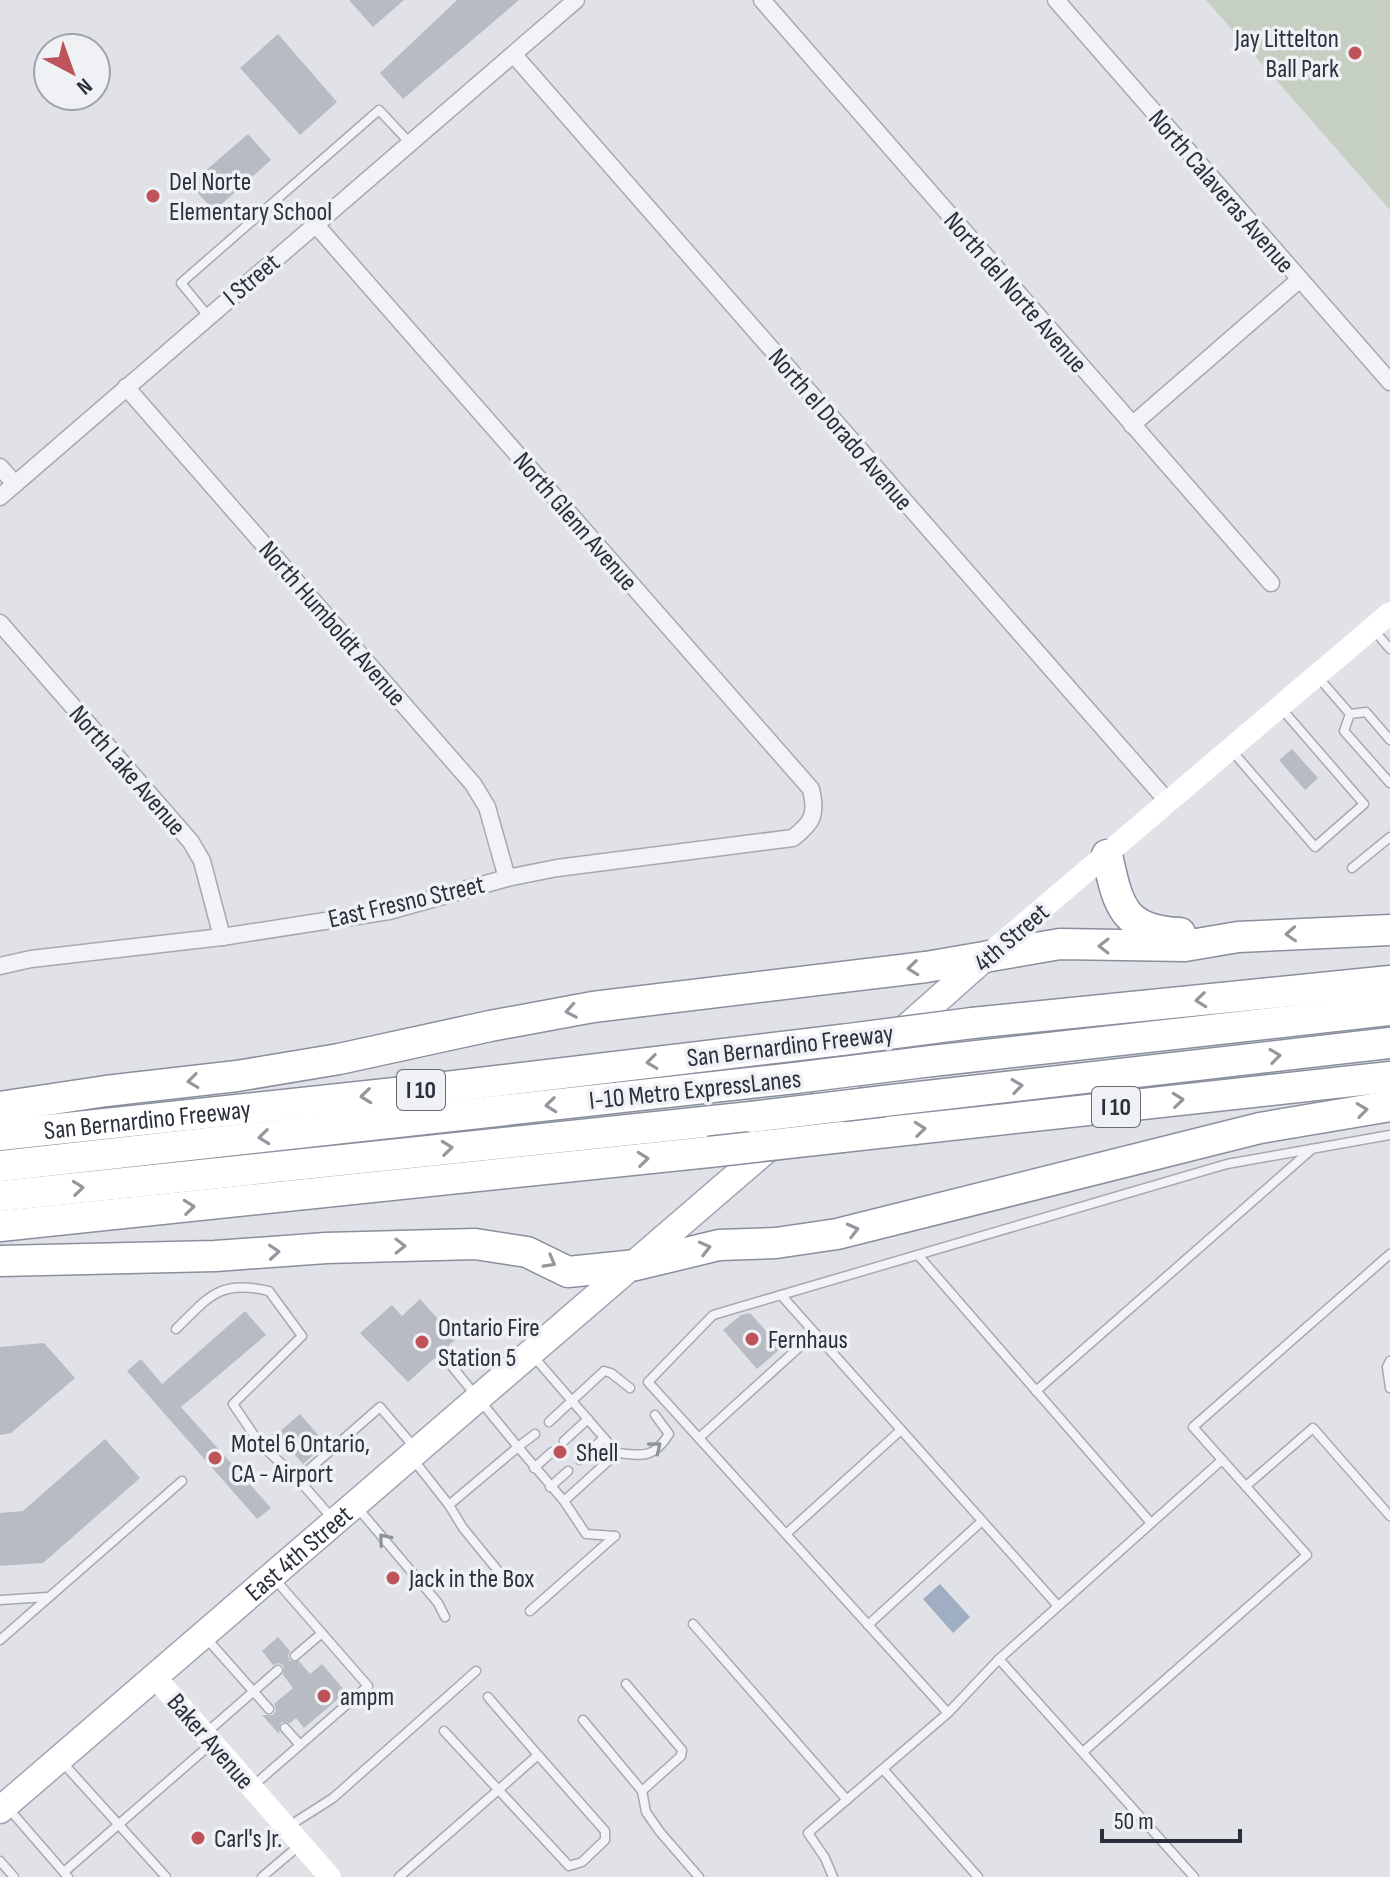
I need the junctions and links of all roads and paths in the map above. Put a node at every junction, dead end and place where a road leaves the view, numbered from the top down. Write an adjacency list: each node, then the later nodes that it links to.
1 (576, 0): 4 (street, I Street)
2 (762, 0): 11 (street, North del Norte Avenue)
3 (1056, 0): 7 (street, North Calaveras Avenue)
4 (514, 55): 5 (street, I Street); 26 (street, North el Dorado Avenue)
5 (410, 144): 6 (street, I Street); 8 (lane)
6 (316, 225): 8 (street, I Street); 27 (street, North Glenn Avenue)
7 (1299, 280): 9 (street, North Calaveras Avenue); 11 (street)
8 (208, 316): 10 (street, I Street)
9 (1390, 382)
10 (126, 387): 13 (street, I Street); 31 (street, North Humboldt Avenue)
11 (1132, 425): 15 (street, North del Norte Avenue)
12 (0, 467): 13 (street)
13 (15, 484): 14 (street, I Street)
14 (0, 497)
15 (1271, 583)
16 (1390, 613): 18 (main road, 4th Street)
17 (0, 623): 33 (street, North Lake Avenue)
18 (1372, 629): 19 (lane); 20 (main road, 4th Street)
19 (1390, 649)
20 (1317, 677): 21 (main road, 4th Street); 22 (lane)
21 (1280, 707): 24 (main road, 4th Street); 24 (lane)
22 (1350, 714): 23 (lane); 25 (lane)
23 (1390, 740)
24 (1231, 749): 26 (main road, 4th Street)
25 (1390, 783)
26 (1169, 803): 29 (main road, 4th Street)
27 (808, 826): 31 (street, East Fresno Street)
28 (1390, 837): 30 (lane)
29 (1107, 855): 34 (highway); 35 (main road, 4th Street)
30 (1352, 868)
31 (507, 878): 33 (street, East Fresno Street)
32 (1390, 930): 34 (highway, one-way to 34)
33 (222, 937): 36 (street, East Fresno Street)
34 (1238, 937): 35 (highway, one-way to 35)
35 (989, 954): 42 (highway, one-way to 42); 52 (main road, 4th Street)
36 (0, 966)
37 (1390, 981): 43 (highway, San Bernardino Freeway / I 10, one-way to 43, bridge)
38 (1390, 1010): 46 (highway, I-10 Metro ExpressLanes, one-way to 46, bridge)
39 (1390, 1043): 47 (highway, I-10 Metro ExpressLanes, one-way to 39, bridge)
40 (1390, 1077): 48 (highway, I 10, one-way to 40, bridge)
41 (1390, 1106): 52 (highway, one-way to 41)
42 (0, 1107)
43 (0, 1135)
44 (1390, 1135): 45 (lane)
45 (1313, 1148): 50 (lane); 61 (lane)
46 (0, 1166)
47 (0, 1196)
48 (0, 1226)
49 (1390, 1254): 77 (lane)
50 (918, 1255): 53 (lane); 61 (lane)
51 (0, 1261): 52 (highway, one-way to 52)
52 (636, 1265): 57 (main road, East 4th Street)
53 (781, 1295): 55 (lane); 70 (lane)
54 (176, 1329): 80 (lane)
55 (815, 1333): 67 (lane); 70 (lane)
56 (441, 1353): 62 (lane)
57 (532, 1354): 62 (main road, East 4th Street); 63 (lane)
58 (1390, 1361): 60 (lane)
59 (630, 1388): 63 (lane)
60 (1390, 1388)
61 (1036, 1391): 89 (lane)
62 (480, 1399): 72 (lane); 75 (main road, East 4th Street)
63 (572, 1401): 65 (lane); 66 (lane)
64 (655, 1415): 74 (lane, one-way to 64)
65 (588, 1419): 69 (lane); 71 (lane)
66 (549, 1422)
67 (901, 1430): 88 (lane); 90 (lane)
68 (535, 1434): 72 (lane)
69 (604, 1438): 74 (lane); 76 (lane)
70 (699, 1438): 90 (lane)
71 (564, 1441)
72 (518, 1447): 78 (lane); 85 (lane)
73 (552, 1452): 78 (lane)
74 (617, 1453): 84 (lane)
75 (415, 1454): 80 (lane); 85 (lane); 86 (main road, East 4th Street)
76 (580, 1460)
77 (1222, 1460): 82 (lane); 89 (lane)
78 (534, 1468): 83 (lane)
79 (568, 1471): 83 (lane)
80 (298, 1479): 86 (lane)
81 (182, 1481): 93 (lane)
82 (1246, 1486): 87 (lane); 118 (lane)
83 (550, 1487): 84 (lane)
84 (564, 1501): 96 (lane)
85 (449, 1505): 92 (lane)
86 (346, 1514): 91 (main road, East 4th Street); 97 (lane, one-way to 86)
87 (1390, 1516)
88 (982, 1521): 95 (lane); 99 (lane)
89 (1151, 1523): 95 (lane)
90 (786, 1534): 99 (lane)
91 (273, 1577): 100 (lane); 101 (main road, East 4th Street)
92 (508, 1583)
93 (49, 1597): 94 (lane); 102 (lane)
94 (0, 1600)
95 (1058, 1606): 104 (lane)
96 (530, 1611)
97 (445, 1617)
98 (693, 1624): 125 (lane)
99 (868, 1625): 112 (lane)
100 (322, 1633): 103 (lane); 117 (lane)
101 (204, 1635): 107 (main road, East 4th Street); 109 (lane)
102 (0, 1640)
103 (295, 1656)
104 (999, 1659): 112 (lane); 118 (lane)
105 (278, 1670): 109 (lane)
106 (476, 1671): 128 (lane)
107 (155, 1677): 116 (main road, Baker Avenue); 120 (main road, East 4th Street)
108 (626, 1684): 124 (lane)
109 (253, 1691): 111 (lane); 116 (lane)
110 (488, 1697): 119 (lane)
111 (269, 1709)
112 (948, 1713): 121 (lane)
113 (583, 1720): 124 (lane)
114 (285, 1728): 117 (lane)
115 (444, 1731): 123 (lane)
116 (209, 1738): 122 (main road, Baker Avenue); 127 (lane)
117 (300, 1745): 122 (lane)
118 (1083, 1752): 139 (lane)
119 (538, 1755): 123 (lane); 123 (lane)
120 (59, 1759): 126 (main road, East 4th Street); 127 (lane)
121 (883, 1769): 125 (lane); 138 (lane)
122 (251, 1787): 128 (main road, Baker Avenue)
123 (499, 1789): 135 (lane)
124 (642, 1791): 136 (lane)
125 (847, 1800): 137 (lane)
126 (3, 1808): 130 (lane)
127 (118, 1824): 130 (lane); 132 (lane)
128 (294, 1835): 133 (lane); 134 (main road, Baker Avenue)
129 (0, 1861): 131 (lane)
130 (66, 1874)
131 (14, 1877)
132 (166, 1877)
133 (262, 1877)
134 (330, 1877)
135 (399, 1877)
136 (699, 1877)
137 (833, 1877)
138 (978, 1877)
139 (1194, 1877)

